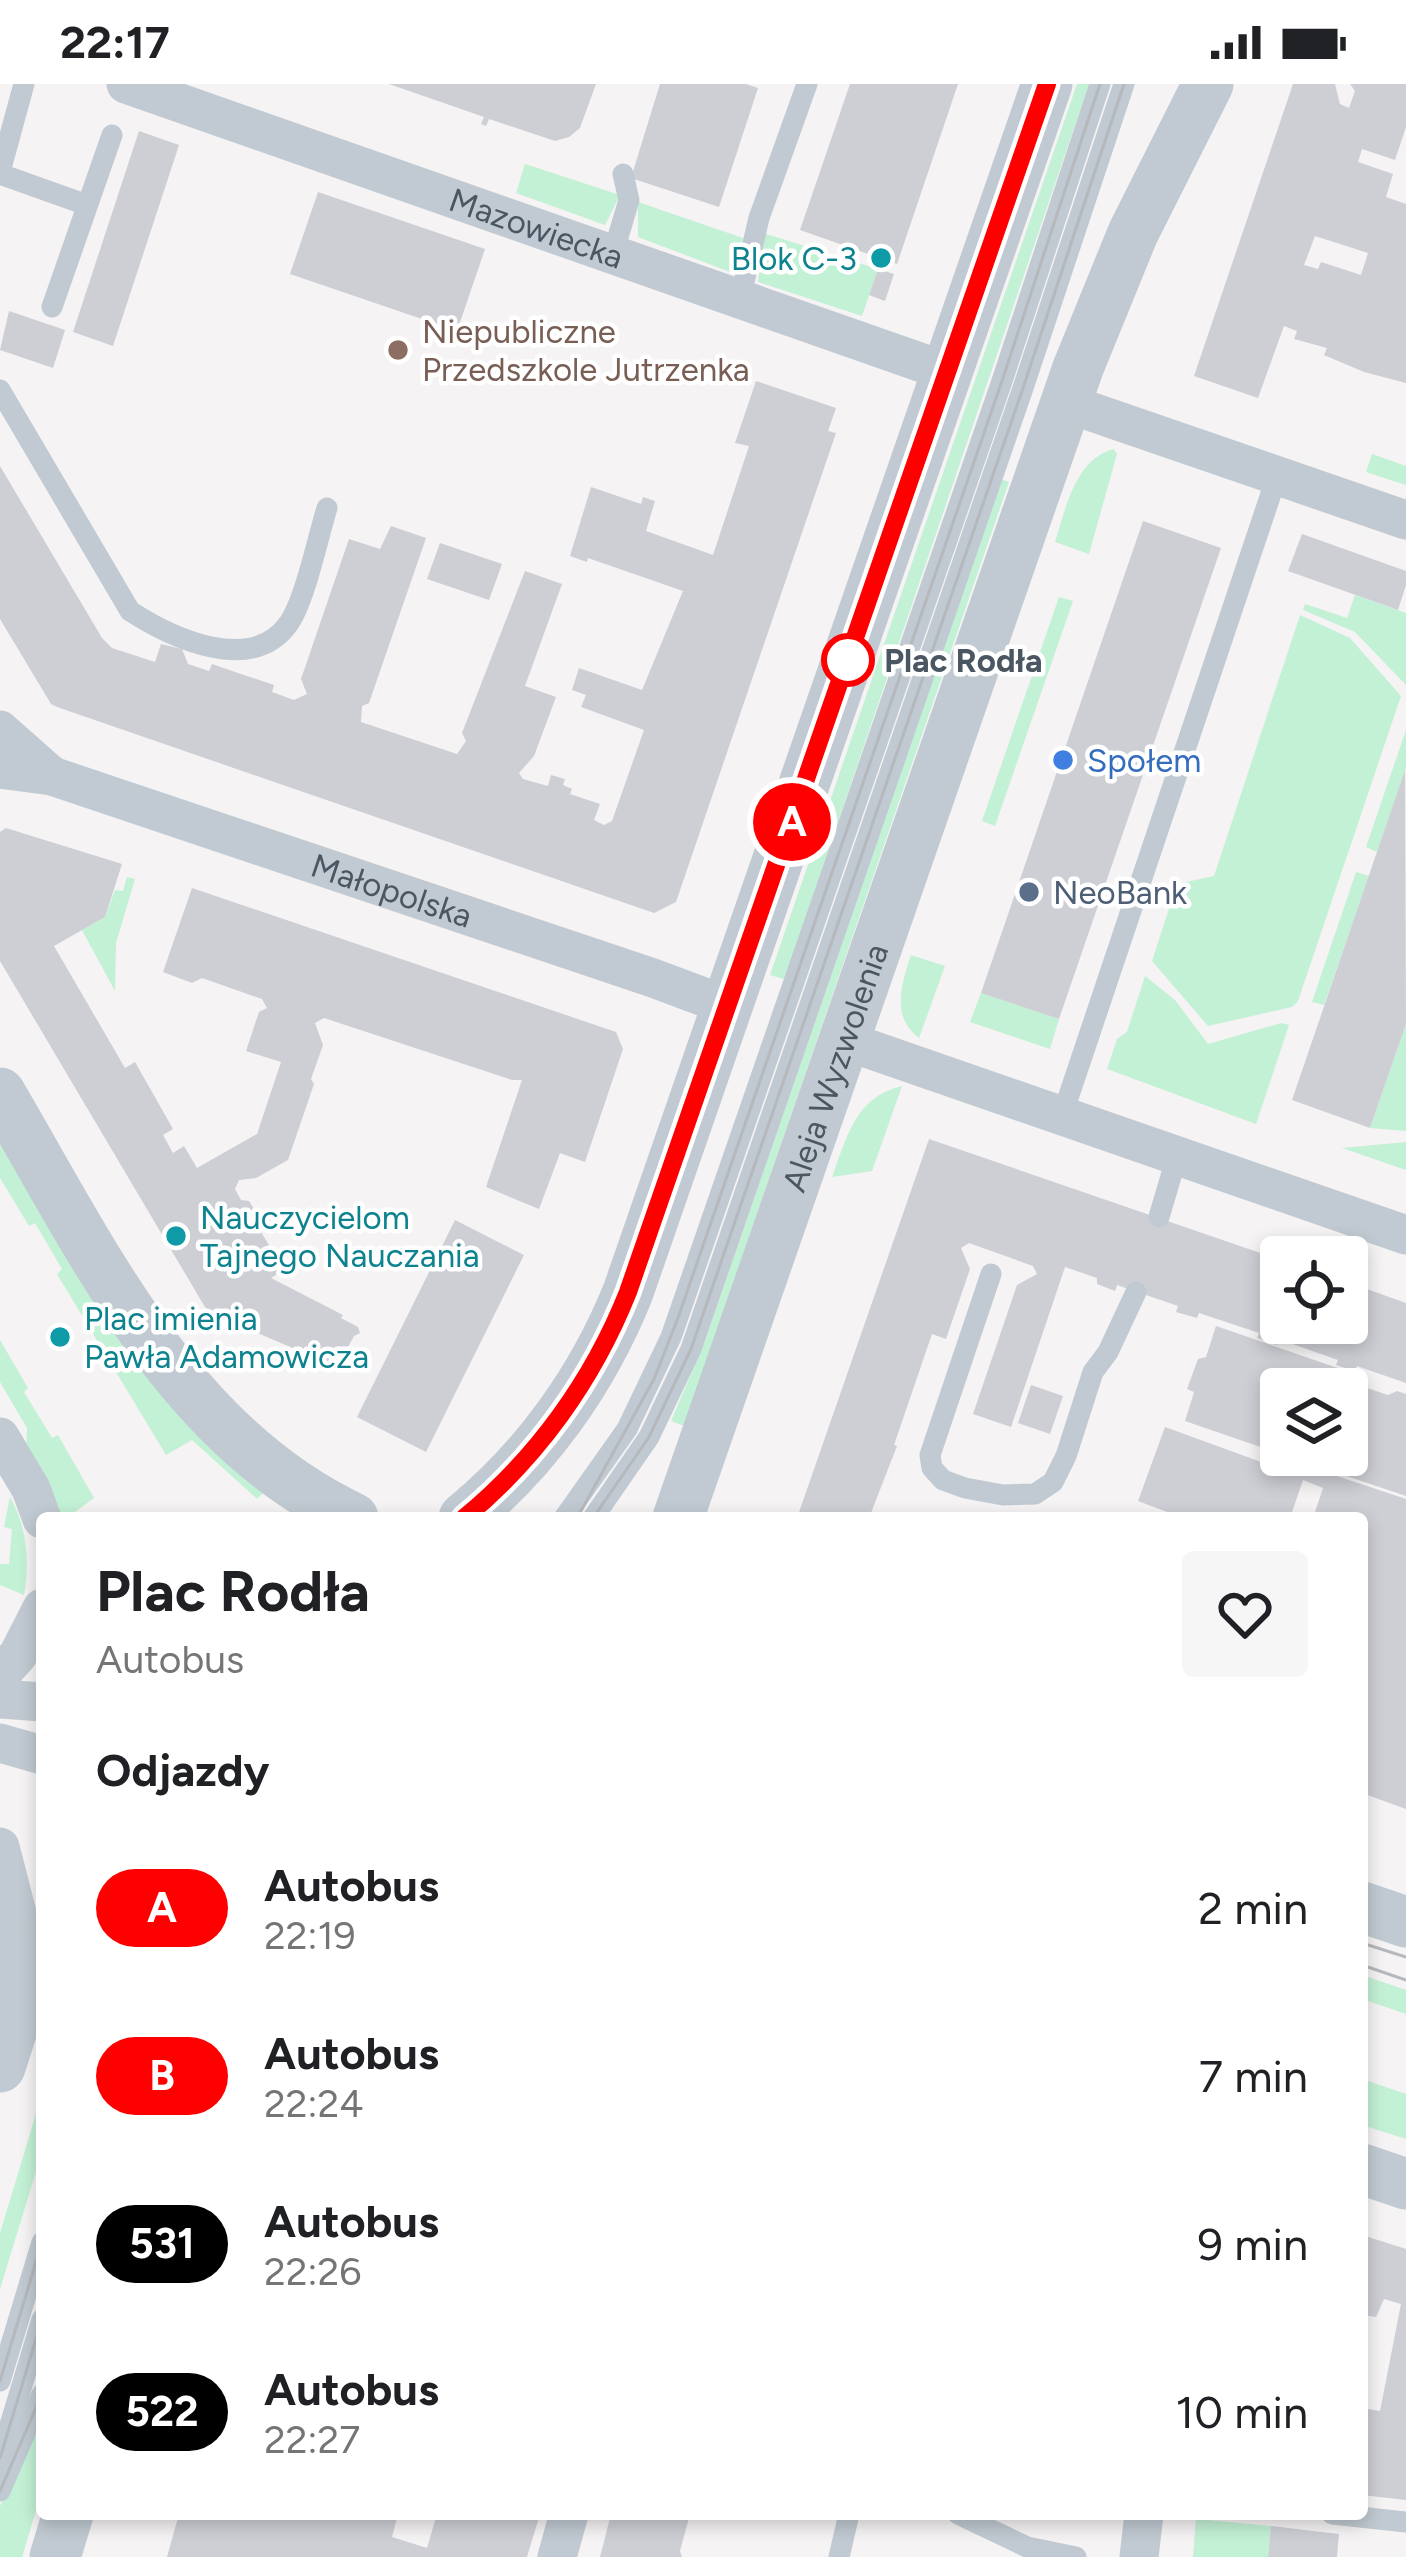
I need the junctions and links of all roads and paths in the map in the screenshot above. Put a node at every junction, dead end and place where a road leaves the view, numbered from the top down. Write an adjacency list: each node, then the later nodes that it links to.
1 (24, 84): 10 (lane)
2 (125, 84): 8 (street, Mazowiecka)
3 (807, 84): 14 (lane)
4 (1047, 84): 17 (street)
5 (1100, 84): 39 (lane)
6 (1124, 84): 15 (lane)
7 (1208, 84): 19 (street)
8 (201, 97): 13 (street, Mazowiecka)
9 (112, 135): 12 (lane)
10 (0, 173): 12 (lane)
11 (623, 174): 13 (lane)
12 (87, 205): 16 (lane)
13 (613, 254): 14 (street, Mazowiecka)
14 (740, 298): 17 (street, Mazowiecka)
15 (1051, 302): 19 (lane); 40 (lane)
16 (52, 307)
17 (948, 372): 26 (street)
18 (0, 390): 21 (lane)
19 (1066, 403): 20 (street); 27 (street, Aleja Wyzwolenia)
20 (1277, 476): 22 (street); 29 (lane)
21 (327, 508)
22 (1406, 520)
23 (0, 730): 25 (street, Małopolska)
24 (0, 769): 25 (street, Małopolska)
25 (52, 776): 26 (street, Małopolska)
26 (728, 1006): 38 (street)
27 (846, 1041): 29 (street); 41 (street, Aleja Wyzwolenia)
28 (0, 1093): 37 (street)
29 (1062, 1116): 30 (street)
30 (1177, 1156): 31 (lane); 32 (street)
31 (1159, 1217)
32 (1406, 1235)
33 (991, 1274): 34 (lane)
34 (1136, 1292)
35 (0, 1438): 36 (street)
36 (39, 1512)
37 (342, 1512)
38 (471, 1512)
39 (568, 1512)
40 (597, 1512)
41 (680, 1512)
42 (36, 1620): 43 (street)
43 (0, 1675)
44 (0, 1699): 45 (street)
45 (36, 1702)
46 (0, 1743): 47 (street)
47 (36, 1753)
48 (0, 1847): 52 (street)
49 (1368, 1909): 50 (street)
50 (1406, 1922)
51 (36, 1955): 52 (street)
52 (2, 2060)
53 (1368, 2170): 54 (street)
54 (1406, 2184)
55 (36, 2262): 57 (lane)
56 (36, 2339): 59 (lane)
57 (0, 2381)
58 (36, 2408): 60 (lane)
59 (0, 2458)
60 (0, 2491)
61 (1368, 2518): 67 (lane)
62 (66, 2520): 68 (street)
63 (567, 2520): 69 (street)
64 (847, 2520): 70 (lane)
65 (971, 2520): 71 (lane)
66 (1143, 2520): 72 (street)
67 (1406, 2522)
68 (55, 2557)
69 (557, 2557)
70 (838, 2557)
71 (1076, 2557)
72 (1138, 2557)

